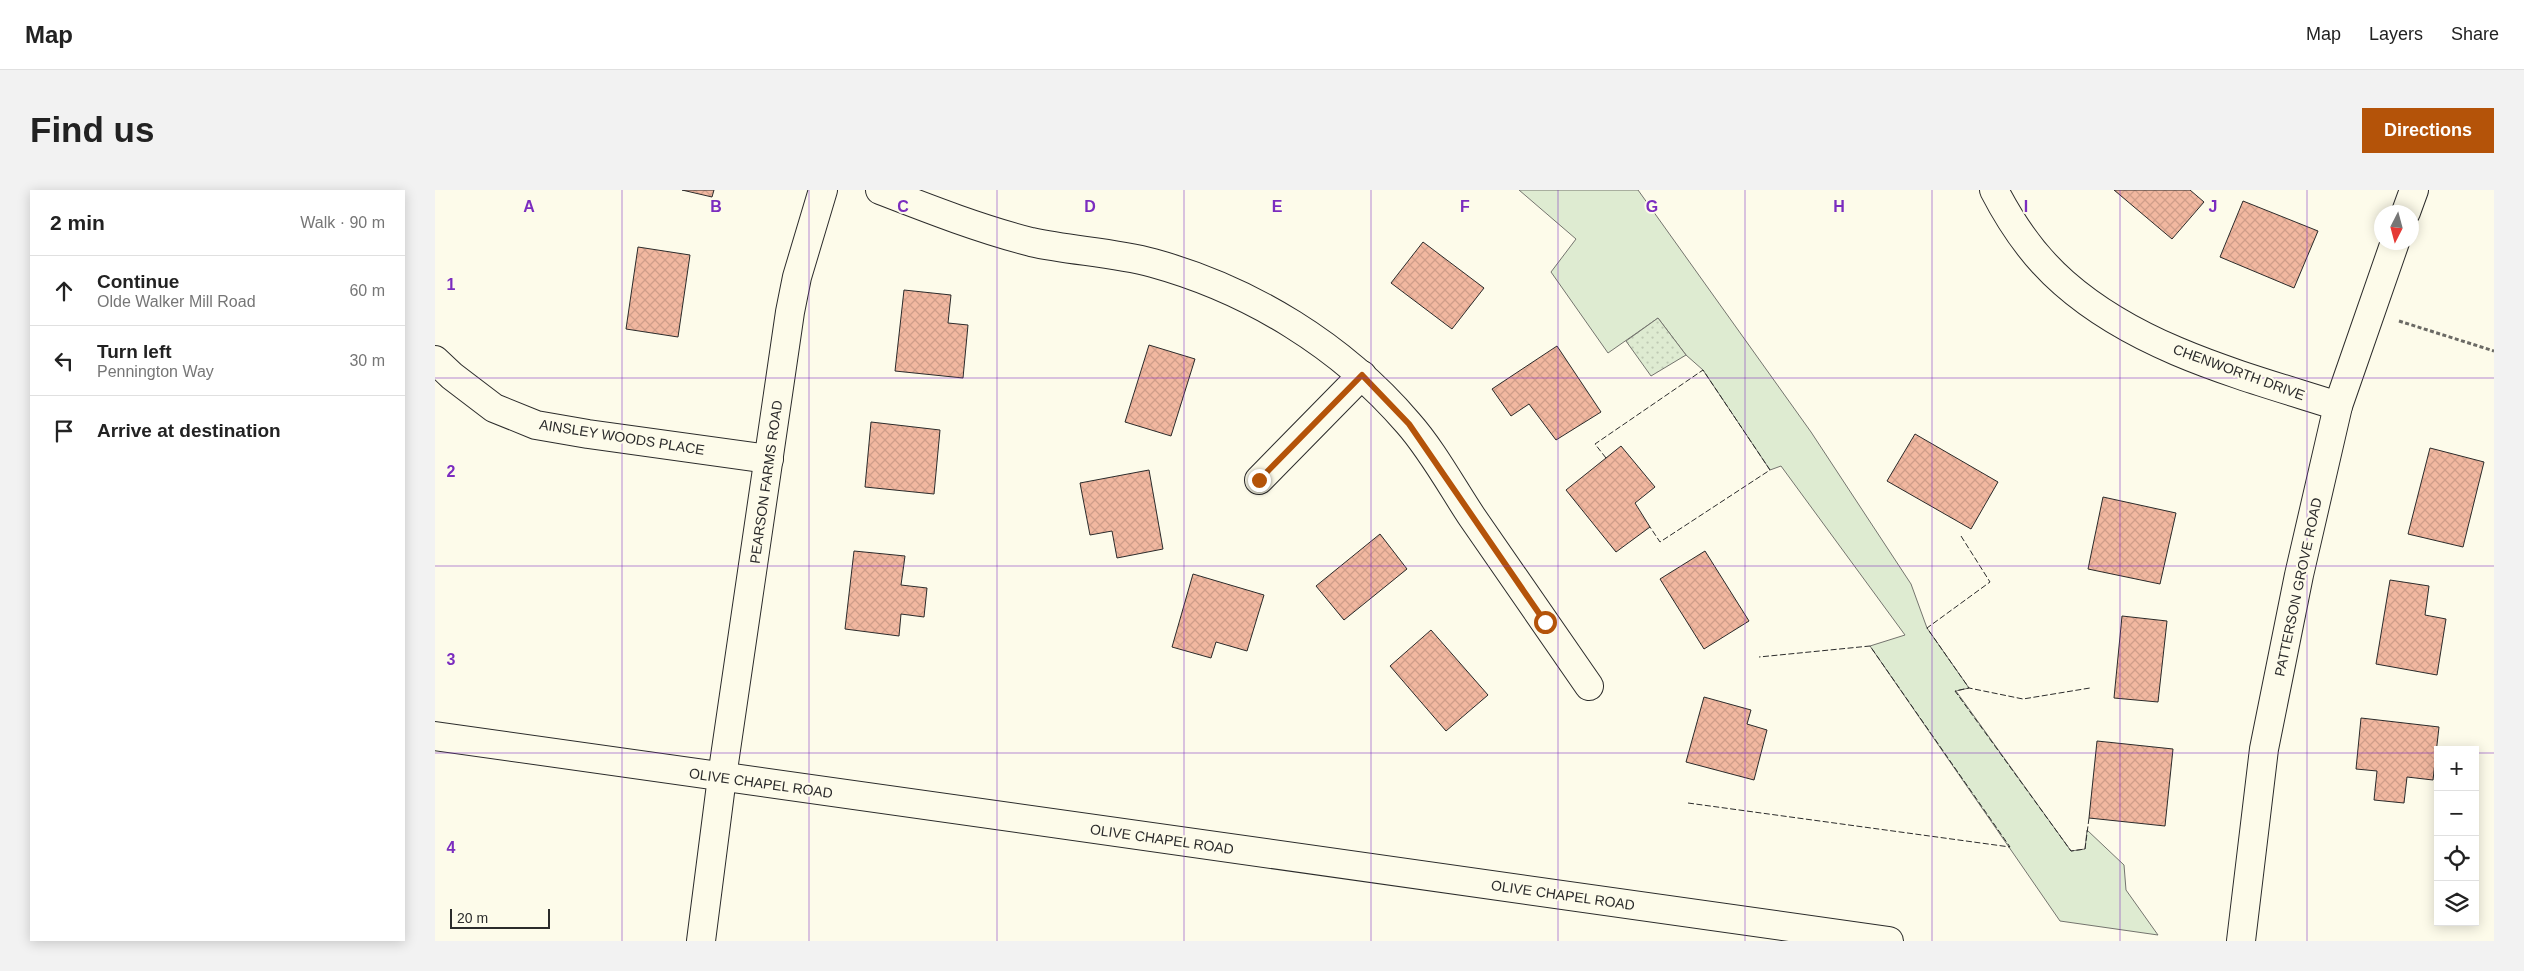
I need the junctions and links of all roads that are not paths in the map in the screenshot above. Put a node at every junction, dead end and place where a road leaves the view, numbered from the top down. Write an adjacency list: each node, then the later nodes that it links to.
1 (823, 190): 10 (street, PEARSON FARMS ROAD)
2 (880, 190): 8 (street)
3 (1993, 190): 9 (street, CHENWORTH DRIVE)
4 (2414, 190): 5 (street)
5 (2409, 205)
6 (2392, 250): 9 (street, PATTERSON GROVE ROAD)
7 (435, 360): 10 (street, AINSLEY WOODS PLACE)
8 (1362, 375): 11 (street); 12 (street)
9 (2338, 406): 17 (street, PATTERSON GROVE ROAD)
10 (769, 459): 14 (street, PEARSON FARMS ROAD)
11 (1259, 480)
12 (1589, 686)
13 (435, 736): 14 (street, OLIVE CHAPEL ROAD)
14 (722, 777): 15 (street, PEARSON FARMS ROAD); 16 (street, OLIVE CHAPEL ROAD)
15 (701, 941)
16 (1889, 941)
17 (2241, 941)

